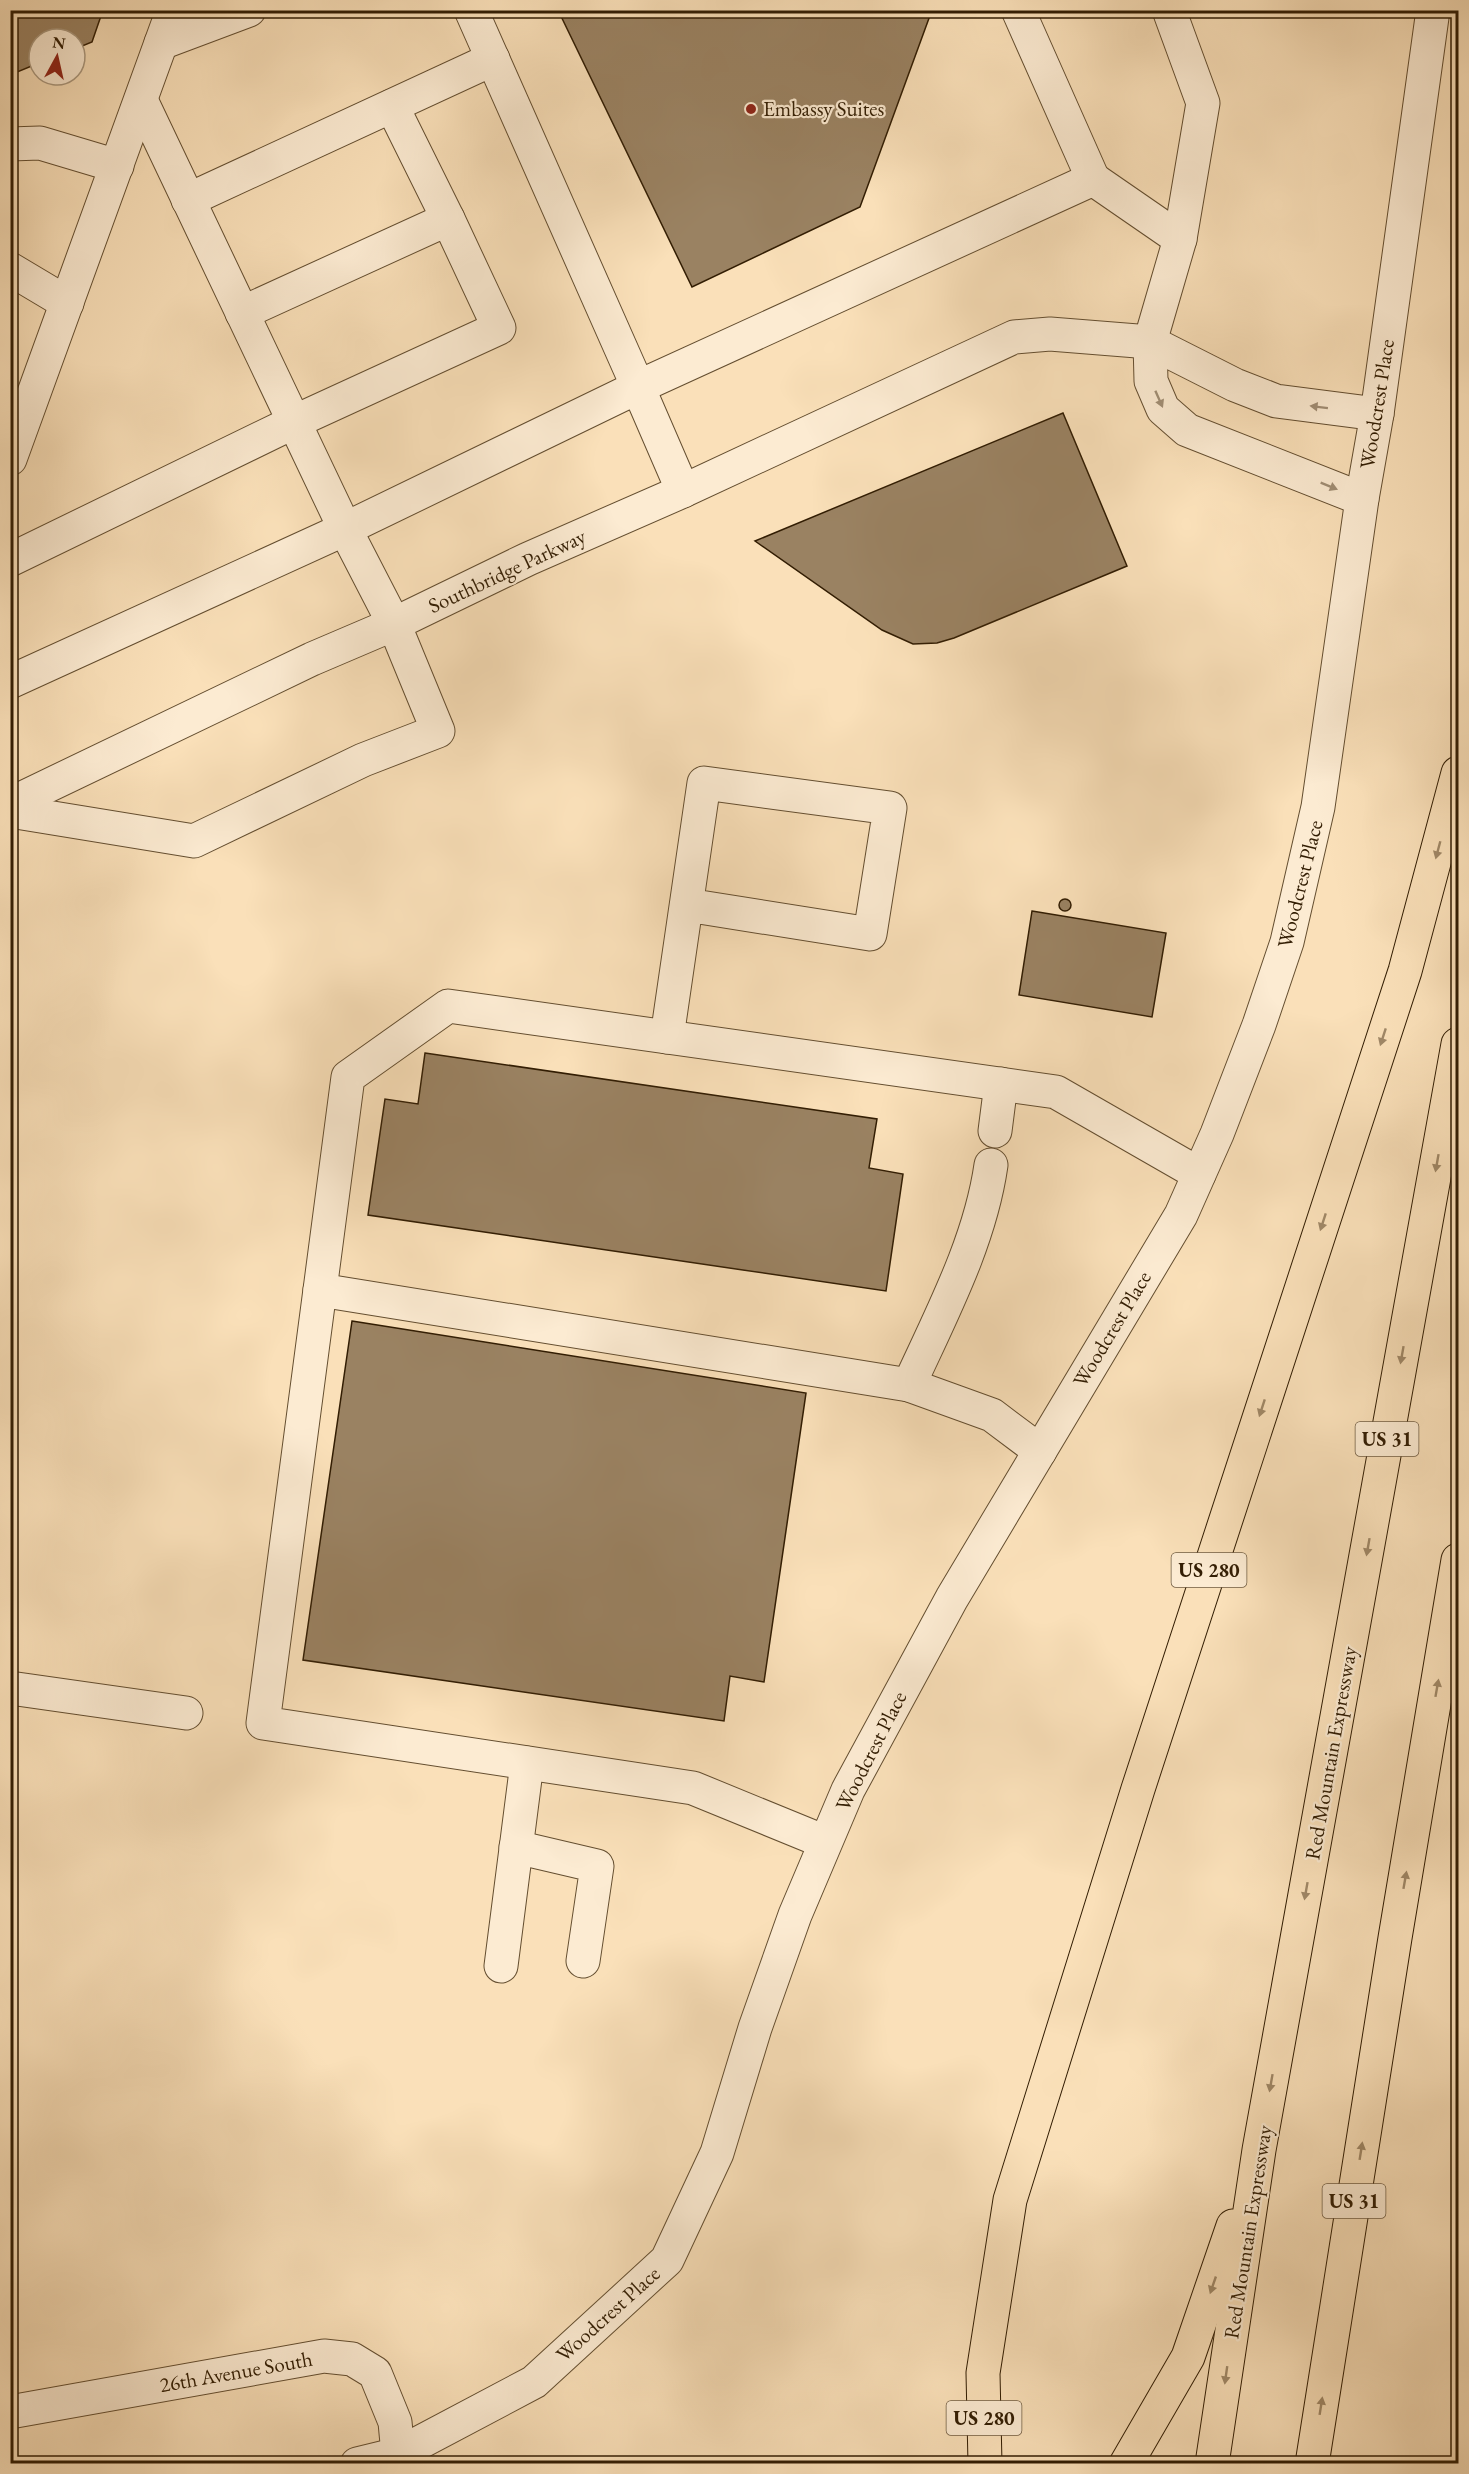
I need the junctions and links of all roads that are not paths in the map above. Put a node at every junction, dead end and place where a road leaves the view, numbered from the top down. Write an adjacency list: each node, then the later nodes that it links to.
1 (172, 10): 7 (street)
2 (249, 10): 7 (street)
3 (471, 10): 8 (street)
4 (1018, 10): 13 (street)
5 (1169, 10): 16 (street)
6 (1433, 10): 22 (street, Woodcrest Place)
7 (160, 44): 9 (street)
8 (493, 59): 10 (street); 21 (street)
9 (141, 100): 12 (street); 14 (street)
10 (392, 106): 14 (street); 15 (street)
11 (10, 144): 12 (street)
12 (117, 166): 18 (street)
13 (1093, 179): 16 (street); 21 (street)
14 (188, 200): 19 (street)
15 (448, 219): 19 (street); 23 (street)
16 (1180, 239): 20 (street)
17 (10, 268): 18 (street)
18 (67, 303): 24 (street)
19 (242, 313): 23 (street)
20 (1150, 342): 22 (street, Southbridge Parkway, one-way to 20); 25 (street, Southbridge Parkway); 26 (street, one-way to 26)
21 (638, 387): 25 (street); 27 (street)
22 (1377, 414): 26 (street, Woodcrest Place)
23 (294, 422): 27 (street); 28 (street)
24 (10, 459)
25 (683, 491): 29 (street, Southbridge Parkway)
26 (1362, 499): 40 (street, Woodcrest Place)
27 (345, 529): 29 (street); 30 (street)
28 (10, 560)
29 (394, 624): 32 (street, Southbridge Parkway); 33 (street)
30 (10, 682)
31 (1458, 773): 56 (highway, US 280, one-way to 56)
32 (10, 804)
33 (10, 811)
34 (687, 905): 34 (street); 35 (street)
35 (667, 1037): 37 (street); 41 (street)
36 (1458, 1044): 52 (highway, Red Mountain Expressway / US 31, one-way to 52)
37 (1001, 1084): 38 (street); 40 (street)
38 (995, 1131)
39 (991, 1165): 42 (street)
40 (1199, 1174): 43 (street, Woodcrest Place)
41 (320, 1290): 42 (street); 47 (street)
42 (909, 1385): 43 (street)
43 (1040, 1451): 48 (street, Woodcrest Place)
44 (1458, 1560): 59 (highway, US 31, one-way to 44)
45 (10, 1688): 46 (street)
46 (186, 1713)
47 (527, 1763): 48 (street); 49 (street)
48 (825, 1842): 54 (street, Woodcrest Place)
49 (516, 1847): 50 (street); 51 (street)
50 (583, 1961)
51 (501, 1966)
52 (1259, 2151): 57 (highway, one-way to 57); 58 (highway, Red Mountain Expressway / US 31, one-way to 58)
53 (10, 2412): 54 (street, 26th Avenue South)
54 (398, 2454): 55 (street, Woodcrest Place)
55 (357, 2463)
56 (985, 2463)
57 (1126, 2463)
58 (1212, 2463)
59 (1312, 2463)

